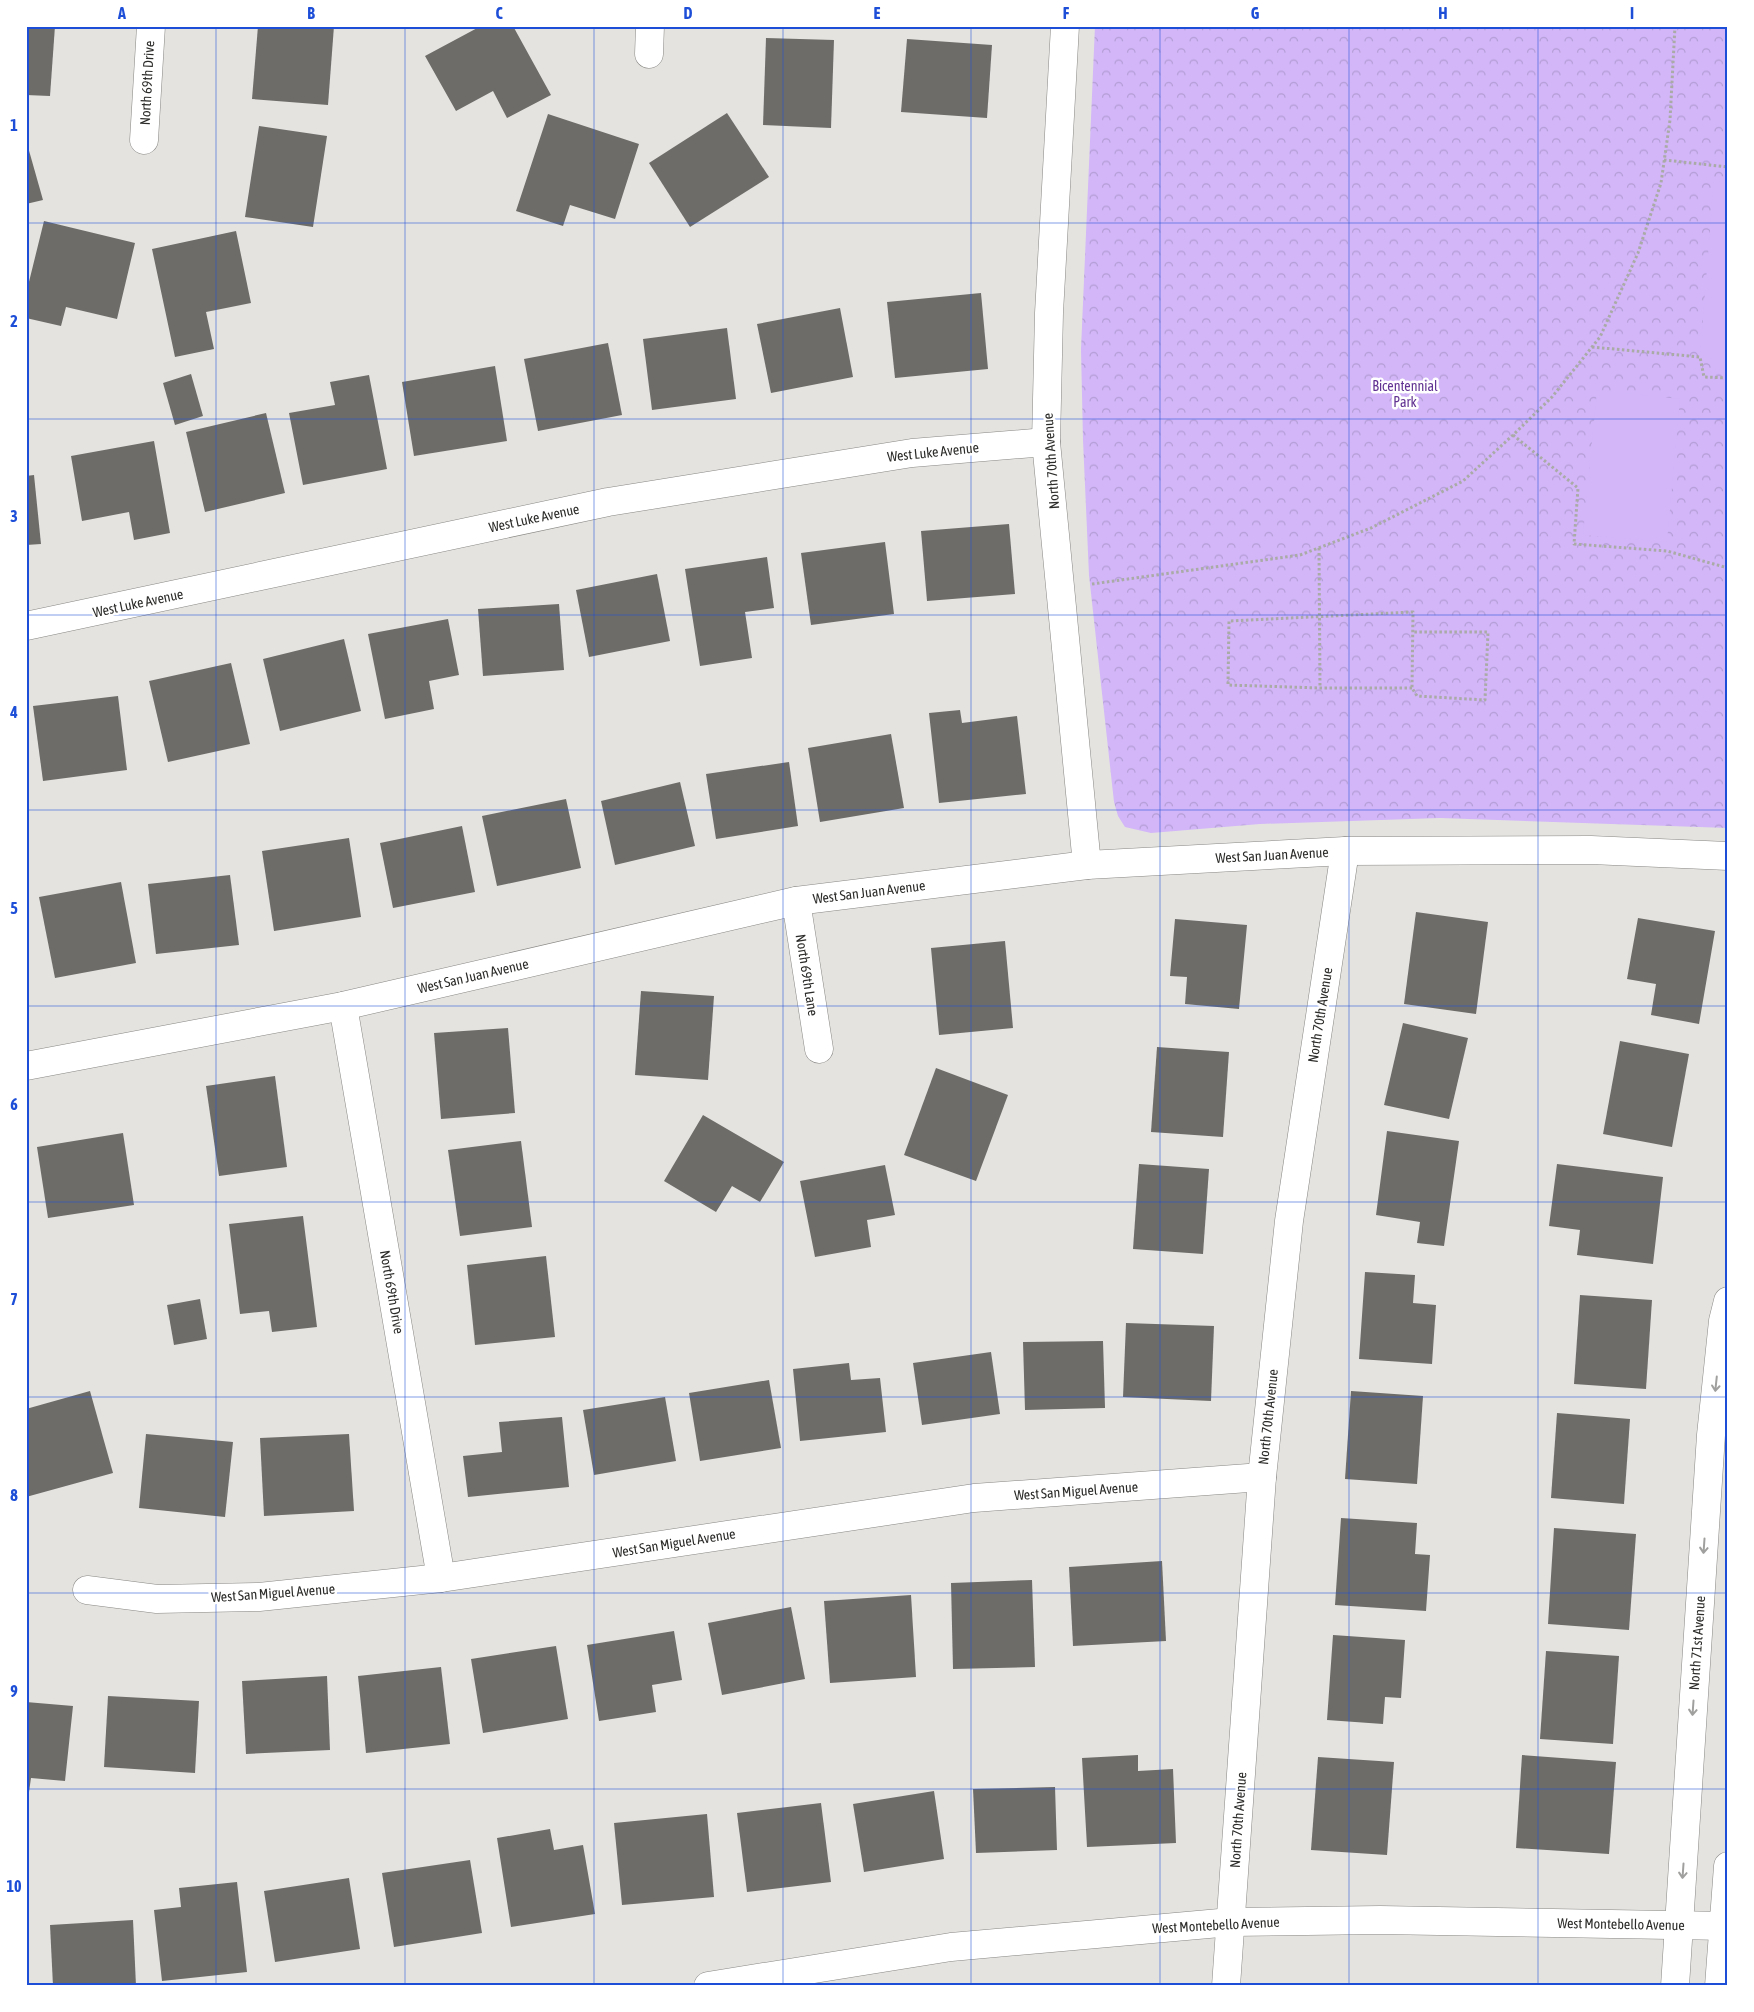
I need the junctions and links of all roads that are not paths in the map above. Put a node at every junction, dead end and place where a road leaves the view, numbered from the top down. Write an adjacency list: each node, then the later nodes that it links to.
1 (151, 26): 5 (street, North 69th Drive)
2 (650, 26): 4 (street)
3 (1065, 26): 6 (street, North 70th Avenue)
4 (649, 54)
5 (144, 140)
6 (1046, 442): 7 (street, West Luke Avenue); 10 (street, North 70th Avenue)
7 (26, 626)
8 (1345, 851): 9 (street, West San Juan Avenue); 10 (street, West San Juan Avenue); 16 (street, North 70th Avenue)
9 (1728, 856)
10 (1087, 865): 11 (street, West San Juan Avenue)
11 (796, 900): 12 (street, West San Juan Avenue); 13 (street, North 69th Lane)
12 (343, 1006): 14 (street, West San Juan Avenue); 17 (street, North 69th Drive)
13 (819, 1049)
14 (26, 1066)
15 (1728, 1301): 21 (street, North 71st Avenue, one-way to 21)
16 (1262, 1477): 17 (street, West San Miguel Avenue); 20 (street, North 70th Avenue)
17 (441, 1578): 18 (street, West San Miguel Avenue)
18 (87, 1590)
19 (1728, 1866): 22 (street)
20 (1232, 1922): 21 (street, West Montebello Avenue); 23 (street, West Montebello Avenue); 24 (street, North 70th Avenue)
21 (1679, 1925): 22 (street, West Montebello Avenue); 25 (street, North 71st Avenue)
22 (1726, 1926): 26 (street)
23 (708, 1986)
24 (1226, 1986)
25 (1675, 1986)
26 (1719, 1986)

